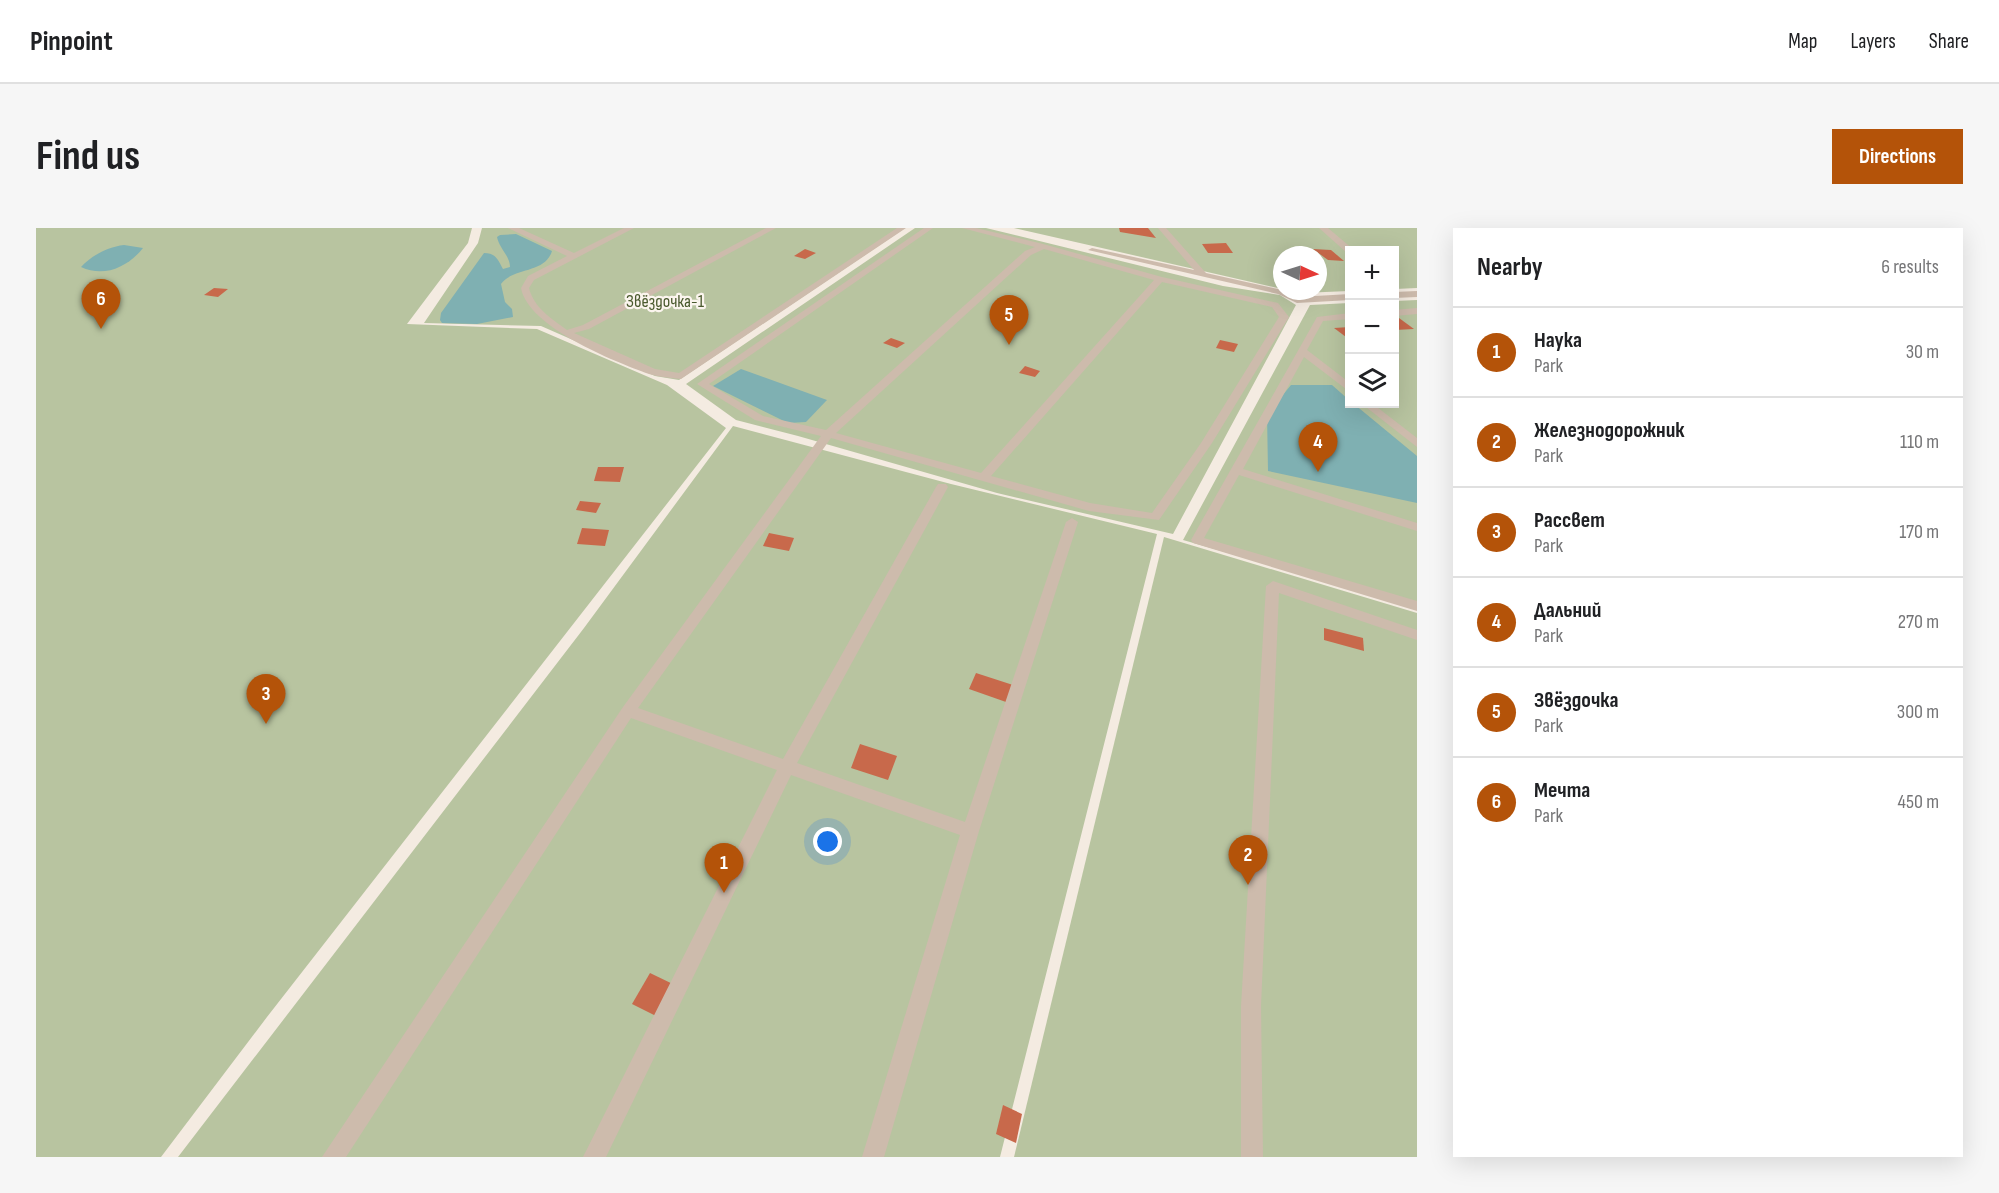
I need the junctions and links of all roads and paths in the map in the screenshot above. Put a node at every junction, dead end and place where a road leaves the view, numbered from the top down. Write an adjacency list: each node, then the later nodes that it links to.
1 (512, 228): 12 (street)
2 (630, 228): 12 (street)
3 (772, 228): 21 (street)
4 (902, 228): 21 (street)
5 (929, 228): 25 (street)
6 (966, 228): 10 (street)
7 (999, 228): 13 (street)
8 (1162, 228): 13 (street)
9 (1323, 228): 11 (street)
10 (1043, 246): 14 (street); 25 (street)
11 (1345, 247)
12 (573, 256): 21 (street)
13 (1204, 276): 17 (street)
14 (1160, 279): 28 (street); 28 (street)
15 (1399, 293): 16 (street)
16 (1417, 294)
17 (1345, 297)
18 (1399, 313): 19 (street)
19 (1415, 313)
20 (1345, 316): 22 (street)
21 (565, 333)
22 (1301, 350): 23 (street); 27 (street)
23 (1345, 385)
24 (1372, 408): 26 (street)
25 (828, 434): 28 (street); 34 (street)
26 (1417, 444)
27 (1235, 470): 31 (street); 32 (street)
28 (983, 478)
29 (942, 487): 35 (street)
30 (1072, 522): 36 (street)
31 (1417, 526)
32 (1417, 606)
33 (1417, 635): 40 (street)
34 (628, 711): 35 (street); 37 (street)
35 (787, 766): 36 (street); 38 (street)
36 (970, 831): 39 (street)
37 (333, 1157)
38 (594, 1157)
39 (873, 1157)
40 (1252, 1157)

